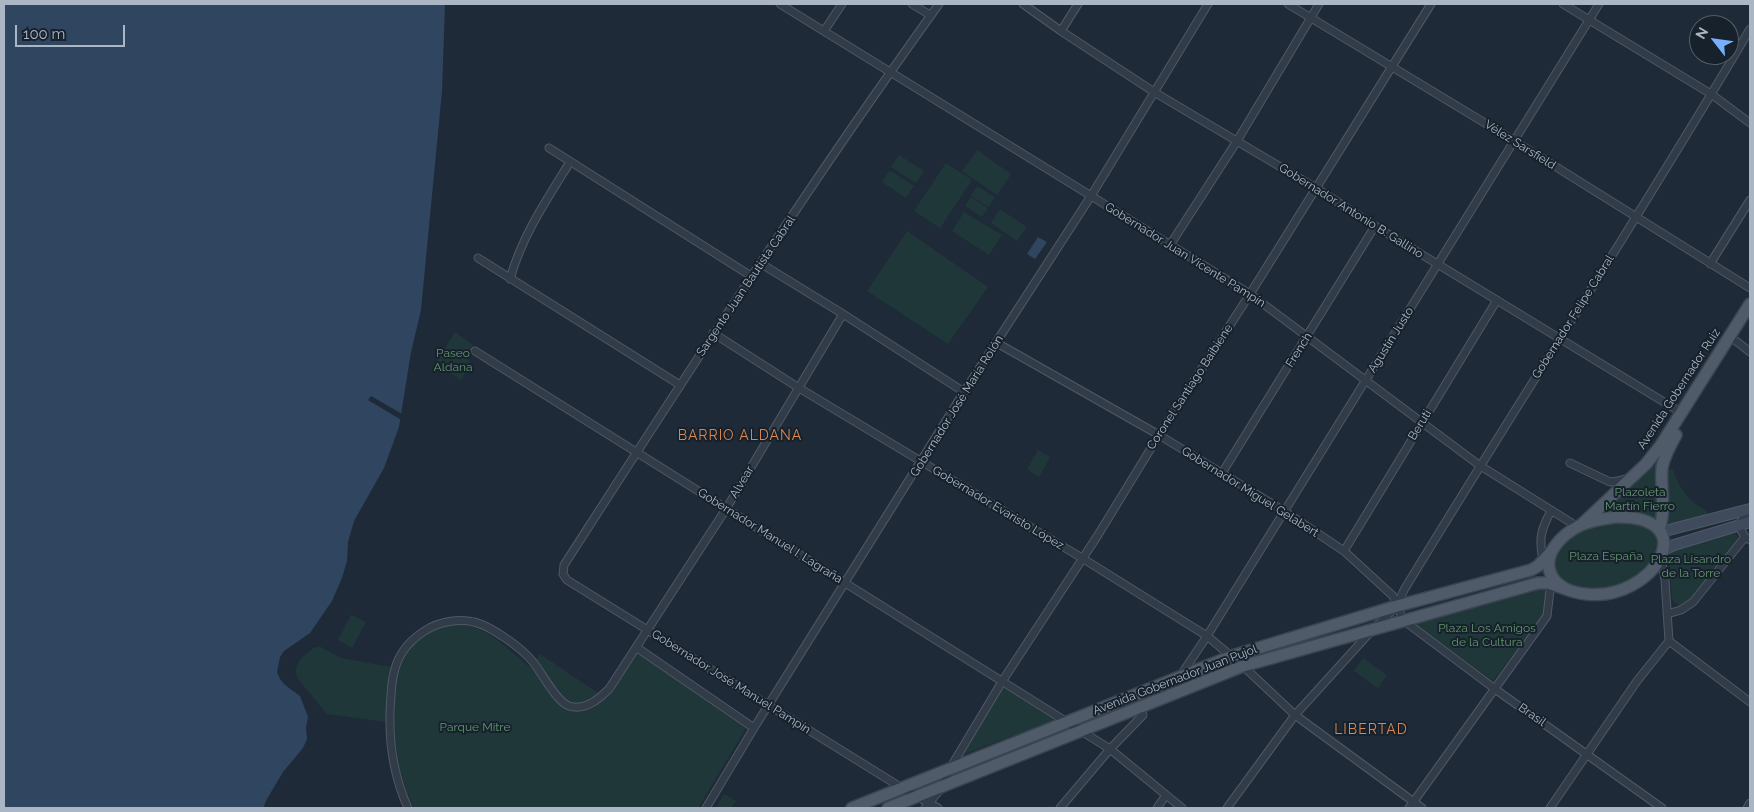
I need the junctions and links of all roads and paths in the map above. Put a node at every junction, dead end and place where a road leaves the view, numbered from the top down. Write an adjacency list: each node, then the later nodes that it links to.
1 (780, 4): 17 (street, Gobernador Juan Vicente Pampín)
2 (842, 4): 17 (street)
3 (912, 4): 13 (street)
4 (939, 4): 13 (street, Sargento Juan Bautista Cabral)
5 (1023, 4): 18 (street, Gobernador Antonio B. Gallino)
6 (1078, 4): 18 (street)
7 (1208, 4): 21 (street, Gobernador José María Rolón)
8 (1288, 4): 14 (street, Vélez Sarsfield)
9 (1319, 4): 14 (street)
10 (1431, 4): 19 (street, Coronel Santiago Baibiene)
11 (1563, 4): 15 (street)
12 (1599, 4): 15 (street, Agustín Justo)
13 (930, 15): 20 (street, Sargento Juan Bautista Cabral)
14 (1310, 17): 19 (street, Vélez Sarsfield); 25 (street)
15 (1589, 20): 22 (street); 24 (street, Agustín Justo)
16 (1750, 29): 22 (street, Gobernador Felipe Cabral)
17 (824, 31): 20 (street, Gobernador Juan Vicente Pampín)
18 (1061, 31): 21 (street, Gobernador Antonio B. Gallino)
19 (1390, 66): 24 (street, Vélez Sarsfield); 28 (street, Coronel Santiago Baibiene)
20 (889, 72): 29 (street, Gobernador Juan Vicente Pampín); 35 (street, Sargento Juan Bautista Cabral)
21 (1154, 92): 25 (street, Gobernador Antonio B. Gallino); 29 (street, Gobernador José María Rolón)
22 (1712, 94): 23 (street); 31 (street, Gobernador Felipe Cabral)
23 (1750, 123)
24 (1513, 140): 31 (street, Vélez Sarsfield); 36 (street, Agustín Justo)
25 (1236, 141): 28 (street, Gobernador Antonio B. Gallino); 33 (street)
26 (549, 148): 27 (street)
27 (570, 162): 38 (street); 39 (street)
28 (1316, 188): 32 (street, Gobernador Antonio B. Gallino); 41 (street, Coronel Santiago Baibiene)
29 (1091, 196): 33 (street, Gobernador Juan Vicente Pampín); 50 (street, Gobernador José María Rolón)
30 (1750, 200): 37 (street)
31 (1636, 218): 37 (street, Vélez Sarsfield); 48 (street, Gobernador Felipe Cabral)
32 (1375, 226): 36 (street, Gobernador Antonio B. Gallino); 47 (street, French)
33 (1170, 245): 41 (street, Gobernador Juan Vicente Pampín)
34 (478, 258): 39 (street)
35 (760, 263): 38 (street, Sargento Juan Bautista Cabral); 44 (street)
36 (1438, 264): 42 (street, Gobernador Antonio B. Gallino); 53 (street, Agustín Justo)
37 (1710, 264): 40 (street, Vélez Sarsfield)
38 (751, 276): 46 (street, Sargento Juan Bautista Cabral)
39 (510, 279): 54 (street)
40 (1750, 288)
41 (1250, 294): 47 (street, Gobernador Juan Vicente Pampín); 59 (street, Coronel Santiago Baibiene)
42 (1497, 300): 48 (street, Gobernador Antonio B. Gallino); 58 (street, Beruti)
43 (1750, 304): 57 (main road, Avenida Gobernador Ruiz)
44 (844, 314): 55 (street, Alvear); 56 (street)
45 (1750, 318): 49 (main road, Avenida Gobernador Ruiz)
46 (713, 333): 54 (street, Sargento Juan Bautista Cabral); 55 (street, Gobernador Evaristo López)
47 (1307, 337): 53 (street, Gobernador Juan Vicente Pampín); 64 (street, French)
48 (1560, 338): 57 (street, Gobernador Antonio B. Gallino); 63 (street, Gobernador Felipe Cabral)
49 (1736, 341): 52 (street); 73 (main road, Avenida Gobernador Ruiz)
50 (997, 343): 56 (street, Gobernador José María Rolón); 59 (street, Gobernador Miguel Gelabert)
51 (475, 351): 60 (street, Gobernador Manuel I. Lagraña)
52 (1750, 352)
53 (1365, 381): 58 (street, Gobernador Juan Vicente Pampín); 68 (street, Agustín Justo)
54 (680, 385): 60 (street, Sargento Juan Bautista Cabral)
55 (799, 388): 61 (street, Gobernador Evaristo López); 66 (street, Alvear)
56 (964, 392): 61 (street, Gobernador José María Rolón)
57 (1682, 413): 65 (main road, Avenida Gobernador Ruiz)
58 (1421, 424): 63 (street, Gobernador Juan Vicente Pampín); 75 (street, Beruti)
59 (1159, 435): 64 (street, Gobernador Miguel Gelabert); 78 (street, Coronel Santiago Baibiene)
60 (636, 453): 66 (street, Gobernador Manuel I. Lagraña); 80 (street, Sargento Juan Bautista Cabral)
61 (921, 462): 78 (street, Gobernador Evaristo López); 82 (street, Gobernador José María Rolón)
62 (1570, 463): 65 (street)
63 (1479, 465): 69 (street, Gobernador Juan Vicente Pampín); 83 (street, Gobernador Felipe Cabral)
64 (1222, 473): 68 (street, Gobernador Miguel Gelabert)
65 (1633, 476): 72 (main road, Avenida Gobernador Ruiz)
66 (726, 509): 82 (street, Gobernador Manuel I. Lagraña); 87 (street, Alvear)
67 (1750, 509): 71 (street); 73 (main road)
68 (1284, 511): 75 (street, Gobernador Miguel Gelabert); 88 (street, Agustín Justo)
69 (1551, 511): 72 (street, Gobernador Juan Vicente Pampín); 79 (street)
70 (1750, 522): 71 (main road)
71 (1738, 525): 74 (street); 77 (main road)
72 (1579, 526): 73 (main road); 76 (main road)
73 (1659, 530): 77 (main road)
74 (1748, 538): 84 (street)
75 (1344, 551): 83 (street, Gobernador Miguel Gelabert)
76 (1552, 551): 79 (main road, Avenida Gobernador Juan Pujol); 81 (main road)
77 (1662, 554): 81 (main road); 84 (street)
78 (1082, 558): 88 (street, Gobernador Evaristo López); 94 (street, Coronel Santiago Baibiene)
79 (1543, 561): 83 (main road, Avenida Gobernador Juan Pujol)
80 (563, 574): 87 (street, Gobernador José Manuel Pampín)
81 (1549, 578): 85 (main road, Avenida Gobernador Juan Pujol); 95 (street)
82 (846, 583): 94 (street, Gobernador Manuel I. Lagraña); 97 (street, Gobernador José María Rolón)
83 (1397, 606): 85 (street, Gobernador Miguel Gelabert); 86 (street); 91 (main road, Avenida Gobernador Juan Pujol)
84 (1667, 614): 89 (street)
85 (1403, 620): 86 (main road, Avenida Gobernador Juan Pujol); 95 (street, Brasil)
86 (1374, 628): 92 (main road, Avenida Gobernador Juan Pujol); 99 (street)
87 (646, 629): 90 (street, Alvear); 97 (street, Gobernador José Manuel Pampín)
88 (1207, 636): 91 (street, Gobernador Evaristo López); 93 (street, Agustín Justo)
89 (1669, 641): 96 (street); 103 (street)
90 (636, 647): 101 (street); 112 (street, Alvear)
91 (1232, 656): 92 (street, Gobernador Evaristo López); 93 (main road, Avenida Gobernador Juan Pujol)
92 (1243, 666): 99 (street, Gobernador Evaristo López); 100 (main road, Avenida Gobernador Juan Pujol)
93 (1181, 675): 100 (main road, Avenida Gobernador Juan Pujol)
94 (1002, 680): 100 (street, Gobernador Manuel I. Lagraña); 104 (street, Coronel Santiago Baibiene)
95 (1495, 689): 103 (street, Brasil); 111 (street)
96 (1750, 702)
97 (769, 705): 101 (street, Gobernador José María Rolón); 106 (street, Gobernador José Manuel Pampín)
98 (1144, 715): 102 (street)
99 (1295, 715): 111 (street, Gobernador Evaristo López); 120 (street)
100 (1072, 726): 102 (street, Gobernador Manuel I. Lagraña); 104 (main road, Avenida Gobernador Juan Pujol); 105 (main road, Avenida Gobernador Juan Pujol)
101 (754, 728): 113 (street, Gobernador José María Rolón)
102 (1110, 748): 107 (street, Gobernador Manuel I. Lagraña); 117 (street)
103 (1587, 754): 122 (street); 123 (street, Brasil)
104 (948, 770): 105 (street, Coronel Santiago Baibiene); 106 (main road, Avenida Gobernador Juan Pujol)
105 (943, 786): 108 (main road, Avenida Gobernador Juan Pujol); 110 (street)
106 (902, 788): 108 (street, Gobernador José Manuel Pampín); 114 (main road, Avenida Gobernador Juan Pujol)
107 (1166, 795): 118 (street); 119 (street, Gobernador Manuel I. Lagraña)
108 (917, 796): 110 (street, Gobernador José Manuel Pampín); 115 (main road, Avenida Gobernador Juan Pujol)
109 (1750, 803): 124 (street)
110 (927, 805): 116 (street, Gobernador José Manuel Pampín)
111 (1412, 805): 121 (street, Gobernador Evaristo López)
112 (408, 808)
113 (706, 808)
114 (852, 808)
115 (888, 808)
116 (938, 808)
117 (1060, 808)
118 (1157, 808)
119 (1182, 808)
120 (1227, 808)
121 (1422, 808)
122 (1550, 808)
123 (1662, 808)
124 (1747, 808)

